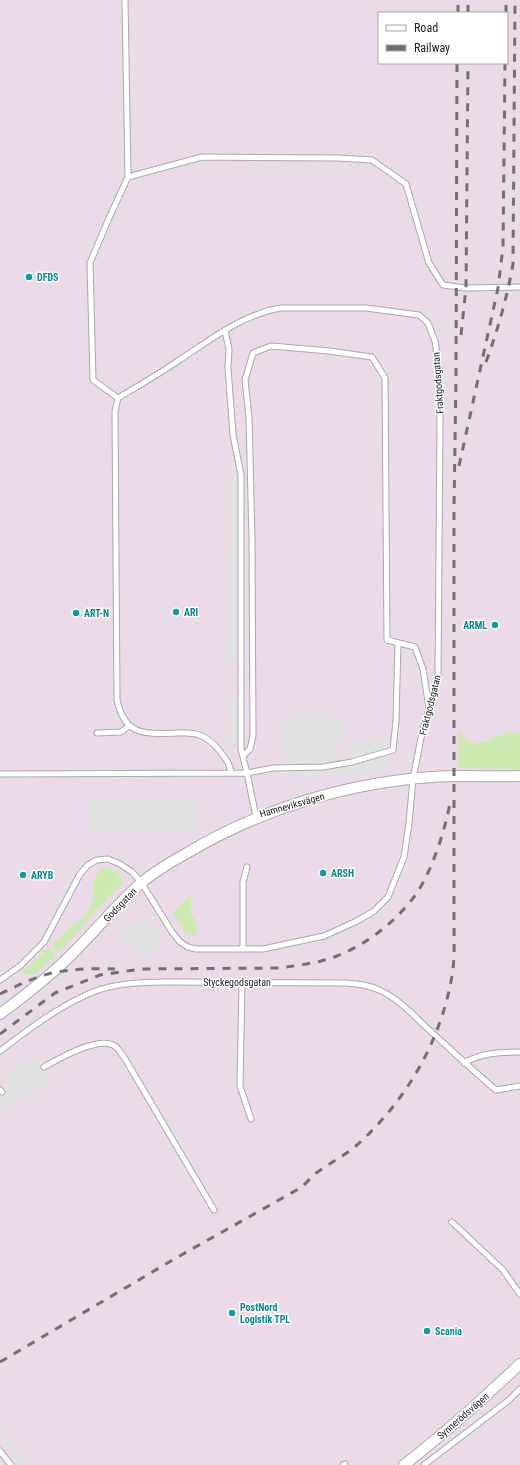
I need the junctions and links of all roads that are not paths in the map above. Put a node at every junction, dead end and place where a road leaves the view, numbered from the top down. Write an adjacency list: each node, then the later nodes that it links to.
1 (125, 0): 2 (lane)
2 (128, 177): 3 (lane); 5 (lane)
3 (520, 287)
4 (225, 331): 5 (lane, Fraktgodsgatan); 7 (lane, Fraktgodsgatan); 10 (lane, Hamneviksvägen)
5 (118, 398): 8 (lane)
6 (398, 643): 7 (lane); 10 (lane); 12 (lane)
7 (429, 710): 15 (lane, Fraktgodsgatan)
8 (129, 726): 9 (lane); 11 (lane)
9 (97, 733)
10 (243, 756): 12 (lane, Hamneviksvägen)
11 (231, 773): 12 (lane); 13 (lane)
12 (246, 773): 16 (lane, Hamneviksvägen)
13 (0, 774)
14 (520, 776): 15 (street, Hamneviksvägen)
15 (413, 779): 16 (street, Hamneviksvägen); 19 (lane, Fraktgodsgatan)
16 (256, 817): 18 (street, Godsgatan)
17 (247, 867): 19 (lane)
18 (141, 882): 19 (lane, Fraktgodsgatan); 20 (lane, Fraktgodsgatan); 22 (street, Godsgatan)
19 (243, 950)
20 (0, 980)
21 (242, 982): 23 (lane, Styckegodsgatan); 25 (lane, Styckegodsgatan); 28 (lane)
22 (0, 1014)
23 (0, 1051)
24 (520, 1052): 25 (lane)
25 (464, 1063): 27 (lane, Styckegodsgatan)
26 (44, 1067): 29 (lane)
27 (520, 1086)
28 (251, 1119)
29 (214, 1210)
30 (452, 1222): 31 (lane)
31 (520, 1294)
32 (520, 1364): 36 (street, Synnerödsvägen)
33 (520, 1389): 37 (lane)
34 (0, 1451): 35 (lane)
35 (10, 1465)
36 (404, 1465)
37 (424, 1465)

